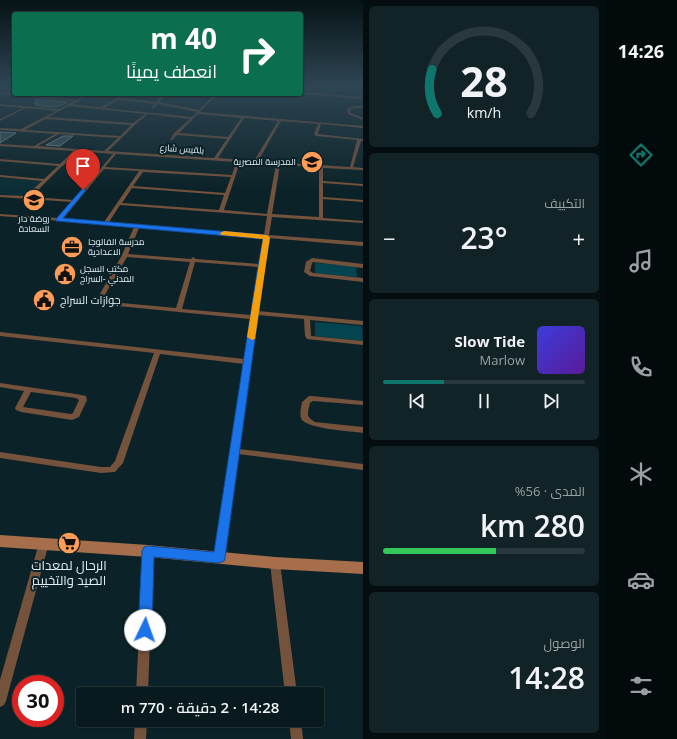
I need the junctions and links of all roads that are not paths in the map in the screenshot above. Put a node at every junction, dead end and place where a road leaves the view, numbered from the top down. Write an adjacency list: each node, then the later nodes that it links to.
1 (40, 120): 12 (street)
2 (82, 120): 8 (street)
3 (139, 120): 8 (street)
4 (189, 120): 14 (street)
5 (241, 120): 16 (street)
6 (274, 120): 7 (street)
7 (279, 121): 9 (street); 27 (street)
8 (134, 124): 15 (street)
9 (320, 124): 10 (street); 18 (street)
10 (363, 127)
11 (0, 129): 12 (street)
12 (22, 130): 13 (street)
13 (58, 133): 15 (street); 20 (street)
14 (175, 134): 16 (street); 17 (street)
15 (120, 137): 22 (street)
16 (229, 138): 25 (street)
17 (171, 139)
18 (361, 140): 32 (street)
19 (0, 145): 20 (street, بلقيس شارع)
20 (34, 148): 21 (street, بلقيس شارع)
21 (76, 150): 22 (street, بلقيس شارع); 29 (street)
22 (105, 152): 23 (street, بلقيس شارع)
23 (115, 153): 25 (street, بلقيس شارع); 31 (street)
24 (0, 160): 29 (street)
25 (216, 160): 26 (street, بلقيس شارع)
26 (238, 162): 27 (street, بلقيس شارع); 36 (street)
27 (254, 162): 28 (street, بلقيس شارع)
28 (278, 164): 30 (street, بلقيس شارع); 50 (street)
29 (62, 165): 37 (street)
30 (321, 166): 32 (street, بلقيس شارع); 38 (street)
31 (102, 168): 34 (street); 45 (street)
32 (351, 169): 33 (street, بلقيس شارع)
33 (363, 169)
34 (142, 170): 36 (street); 40 (street)
35 (0, 176): 37 (street)
36 (233, 176): 41 (street)
37 (46, 180): 43 (street)
38 (321, 182): 39 (street); 44 (street)
39 (363, 185)
40 (130, 187): 41 (street); 47 (street)
41 (226, 194): 48 (street)
42 (0, 196): 43 (street)
43 (27, 198): 45 (street)
44 (321, 198): 46 (street); 51 (street)
45 (74, 201): 52 (street)
46 (363, 201)
47 (119, 204): 48 (street); 54 (street)
48 (221, 211): 50 (street)
49 (0, 215): 52 (street)
50 (270, 215): 51 (street); 56 (street)
51 (321, 219): 53 (street)
52 (59, 220): 54 (street)
53 (363, 222)
54 (105, 224): 55 (street)
55 (137, 227): 56 (street); 58 (street)
56 (267, 237): 57 (street); 60 (street)
57 (363, 244)
58 (124, 254): 59 (street); 63 (street)
59 (193, 259): 60 (street); 63 (street)
60 (261, 266): 64 (street)
61 (363, 266): 62 (street)
62 (363, 280)
63 (179, 309): 64 (street)
64 (254, 315): 65 (street); 70 (street)
65 (307, 318): 66 (street); 68 (street)
66 (363, 324)
67 (0, 334): 69 (street)
68 (363, 344)
69 (158, 352): 70 (street); 76 (street)
70 (248, 362): 75 (street)
71 (0, 386): 72 (street)
72 (30, 389): 72 (street)
73 (363, 403): 74 (street)
74 (363, 430)
75 (234, 451): 77 (street); 81 (street)
76 (0, 455)
77 (363, 467)
78 (0, 541): 79 (street)
79 (44, 543): 80 (street); 86 (street)
80 (148, 551): 81 (street); 84 (street)
81 (219, 558): 82 (street)
82 (275, 563): 83 (street); 85 (street)
83 (363, 568)
84 (142, 687)
85 (290, 687)
86 (0, 702)
87 (141, 727): 89 (street)
88 (296, 727): 90 (street)
89 (140, 739)
90 (297, 739)

